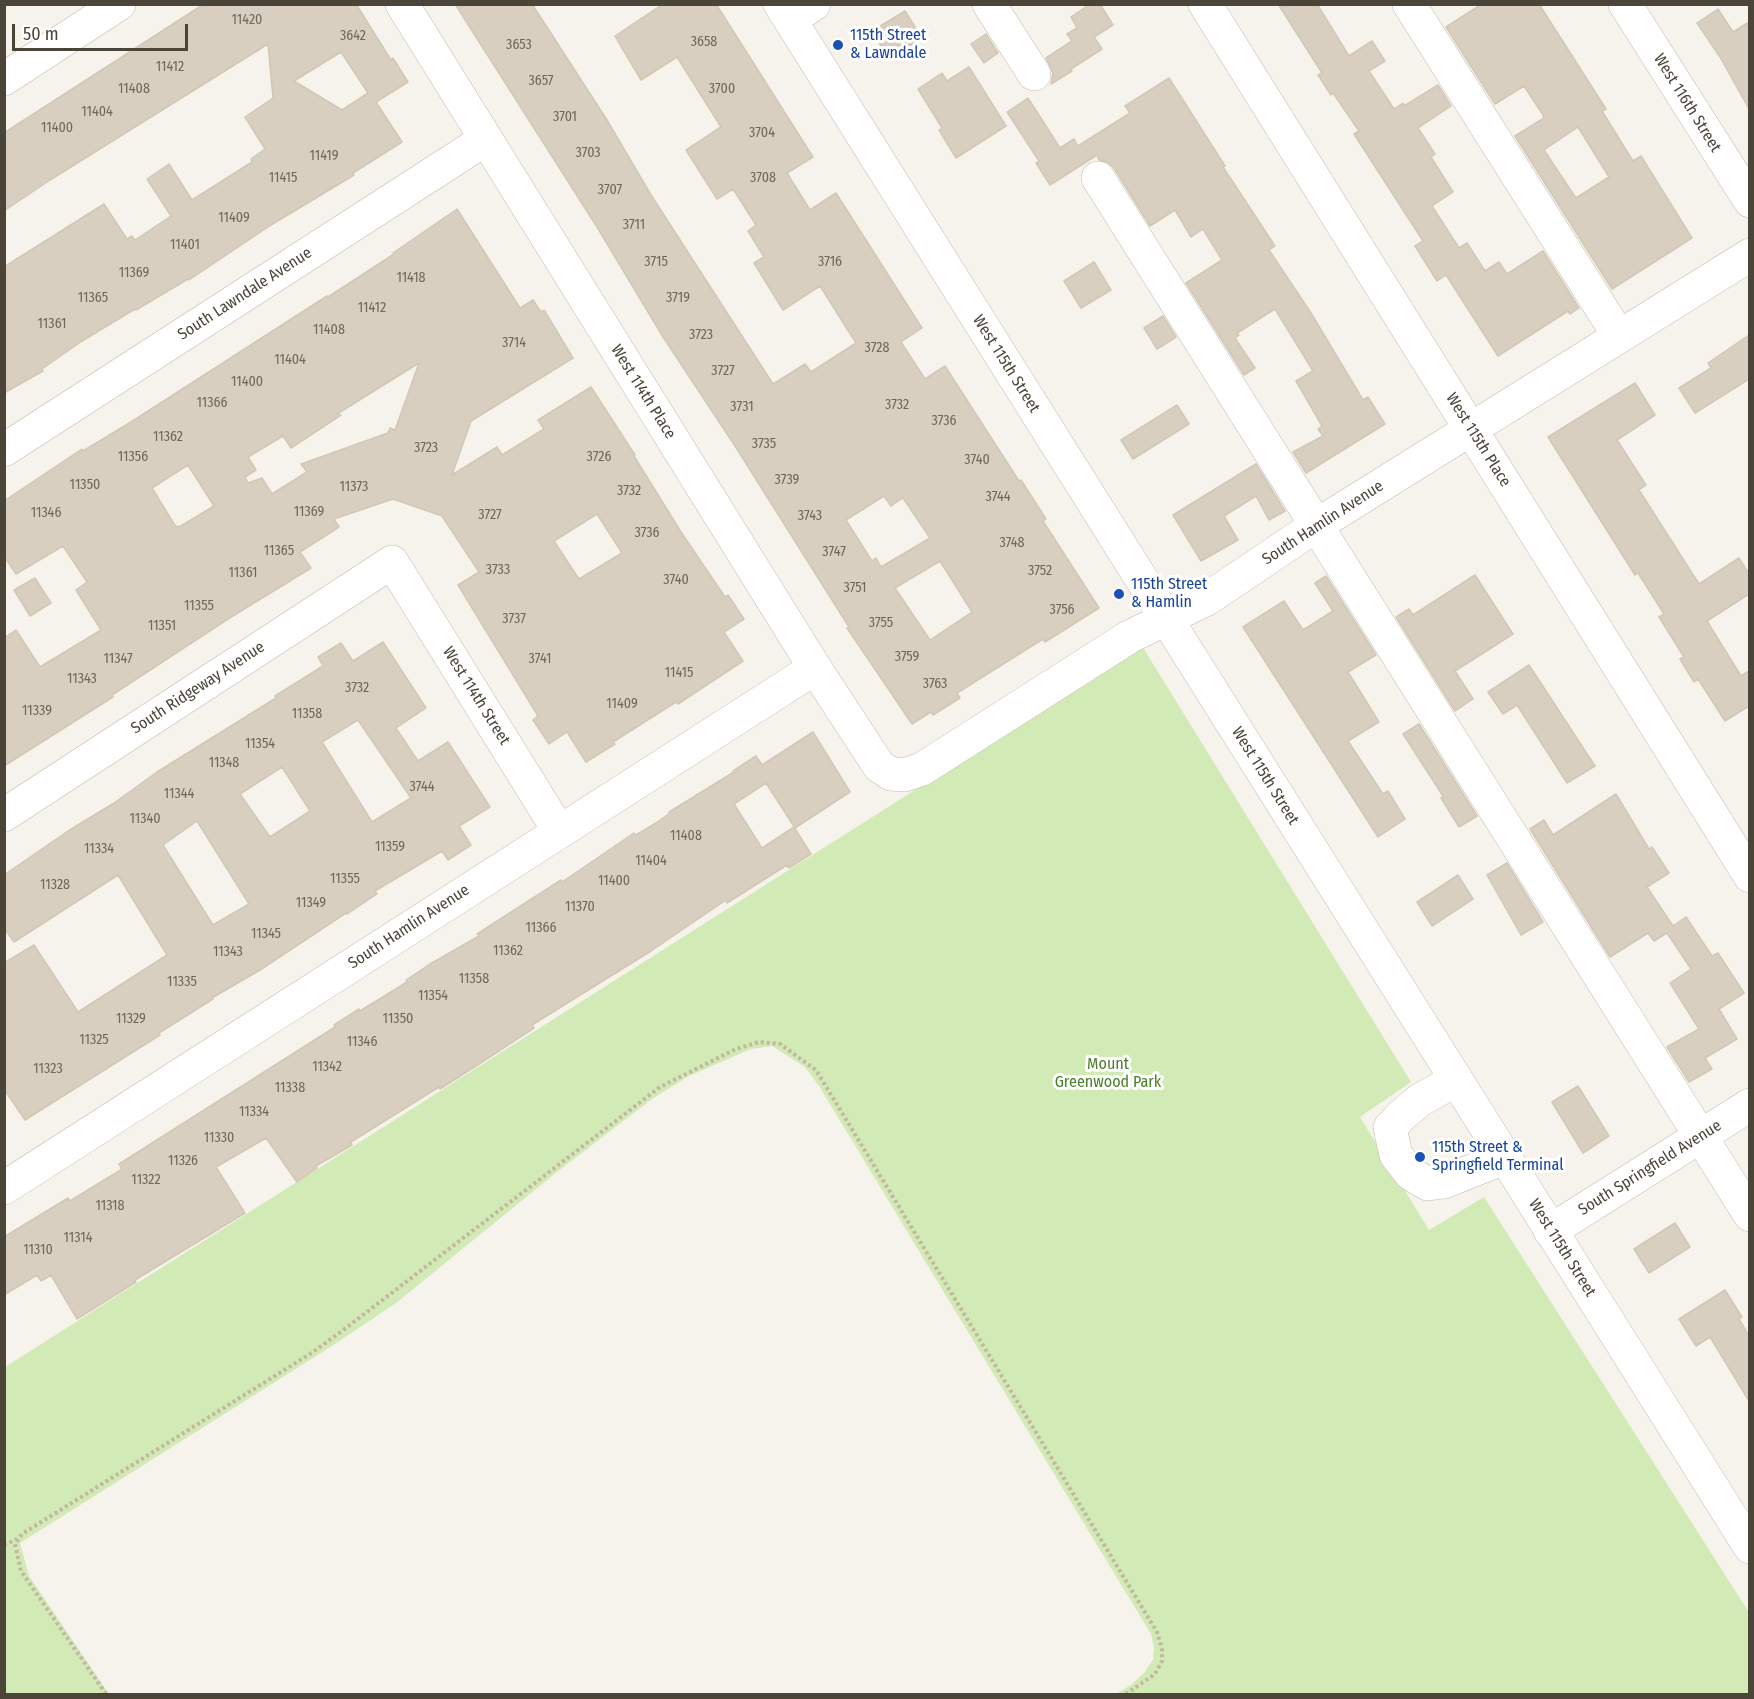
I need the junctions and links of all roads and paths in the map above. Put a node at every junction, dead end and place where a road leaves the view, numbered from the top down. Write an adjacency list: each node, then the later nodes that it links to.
1 (119, 4): 9 (street)
2 (402, 4): 10 (street, West 114th Place)
3 (989, 4): 8 (street)
4 (1205, 4): 15 (street, West 115th Place)
5 (1410, 4): 14 (street)
6 (1625, 4): 12 (street, West 116th Street)
7 (795, 10): 19 (street, West 115th Street)
8 (1034, 74)
9 (4, 79)
10 (486, 139): 16 (street, South Lawndale Avenue); 20 (street, West 114th Place)
11 (1098, 178): 17 (street)
12 (1749, 201)
13 (1749, 255): 14 (street, South Hamlin Avenue)
14 (1619, 336): 15 (street, South Hamlin Avenue)
15 (1471, 428): 17 (street, South Hamlin Avenue); 24 (street, West 115th Place)
16 (4, 450)
17 (1317, 525): 19 (street, South Hamlin Avenue); 27 (street)
18 (392, 562): 22 (street, South Ridgeway Avenue); 23 (street, West 114th Street)
19 (1166, 619): 21 (street, South Hamlin Avenue); 25 (street, West 115th Street)
20 (815, 668): 21 (street, West 114th Place); 23 (street, South Hamlin Avenue)
21 (891, 774)
22 (4, 815)
23 (559, 831): 29 (street, South Hamlin Avenue)
24 (1749, 876)
25 (1456, 1080): 28 (street, West 115th Street); 28 (street)
26 (1749, 1104): 27 (street, South Springfield Avenue)
27 (1700, 1136): 30 (street); 31 (street, South Springfield Avenue)
28 (1504, 1158): 31 (street, West 115th Street)
29 (4, 1188)
30 (1749, 1215)
31 (1550, 1230): 34 (street, West 115th Street)
32 (18, 1539): 33 (path); 35 (path); 36 (path)
33 (4, 1545)
34 (1749, 1547)
35 (106, 1695)
36 (1126, 1695)

